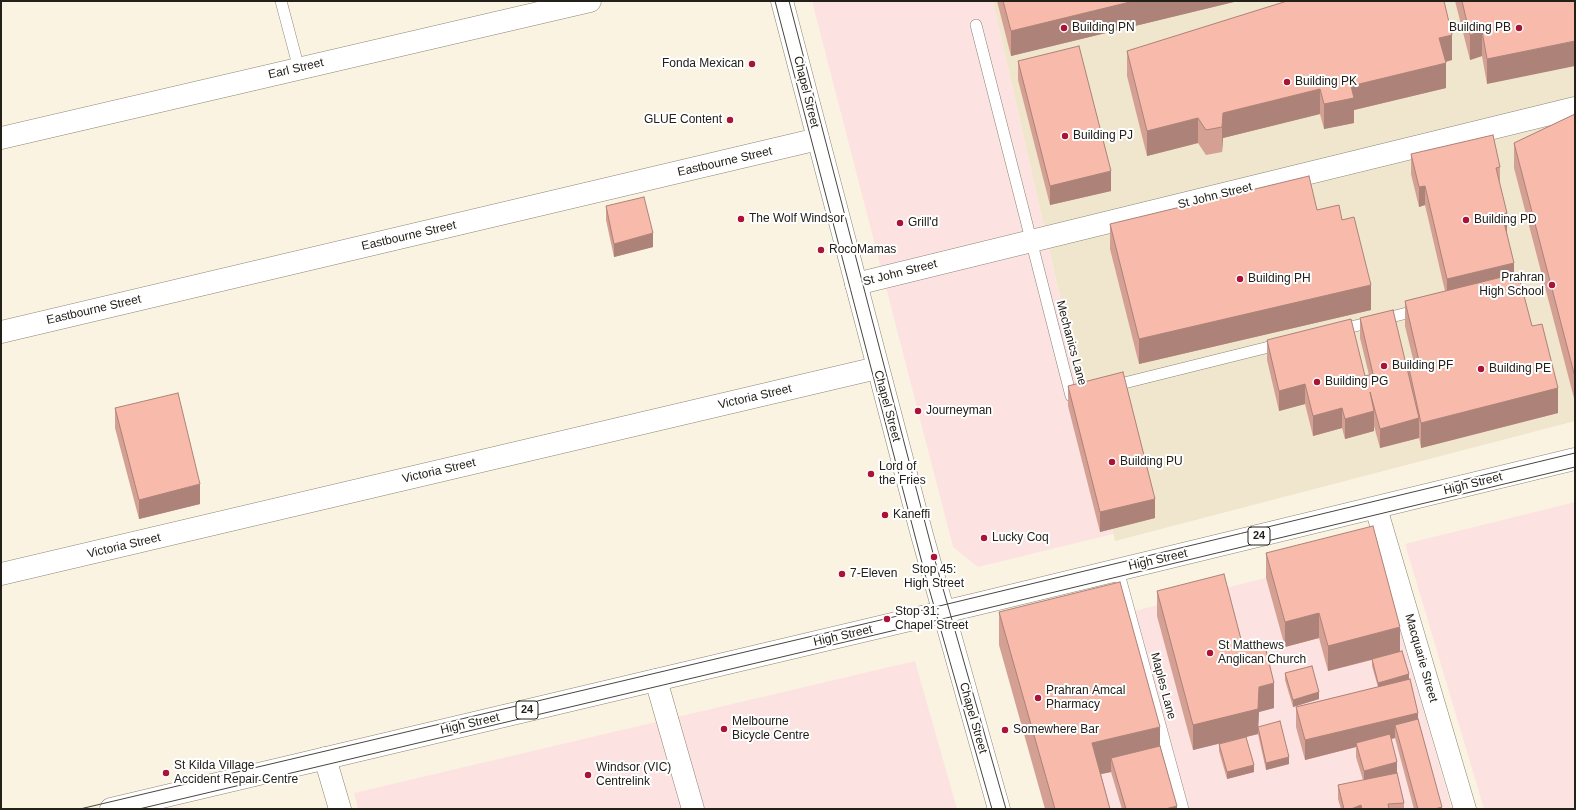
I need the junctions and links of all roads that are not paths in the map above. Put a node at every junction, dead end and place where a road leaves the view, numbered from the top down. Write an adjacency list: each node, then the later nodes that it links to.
1 (281, 1): 5 (lane)
2 (590, 1): 5 (street, Earl Street)
3 (782, 1): 8 (street, Chapel Street)
4 (976, 25): 9 (lane, Mechanics Lane)
5 (299, 69): 7 (street, Earl Street)
6 (1575, 108): 9 (street, St John Street)
7 (1, 138)
8 (818, 139): 10 (street, Chapel Street); 12 (street, Eastbourne Street)
9 (1030, 240): 10 (street, St John Street); 17 (lane, Mechanics Lane)
10 (856, 284): 15 (street, Chapel Street)
11 (1429, 308): 13 (lane)
12 (1, 332)
13 (1330, 332)
14 (1292, 341): 16 (lane, Mechanics Lane)
15 (877, 368): 21 (street, Victoria Street); 22 (street, Chapel Street)
16 (1102, 388)
17 (1086, 392)
18 (1575, 459): 19 (street, High Street / 24)
19 (1376, 508): 20 (street, High Street / 24); 30 (street, Macquarie Street)
20 (1118, 570): 22 (street, High Street / 24); 29 (lane, Maples Lane)
21 (1, 574)
22 (942, 612): 23 (street, High Street / 24); 28 (street, Chapel Street)
23 (656, 680): 24 (street, High Street / 24); 27 (street)
24 (325, 758): 25 (street, High Street / 24); 26 (street)
25 (111, 809)
26 (340, 809)
27 (693, 809)
28 (999, 809)
29 (1183, 809)
30 (1465, 809)

